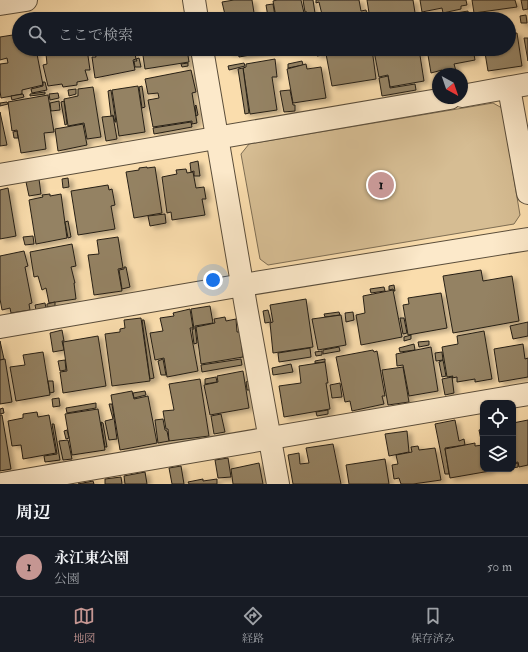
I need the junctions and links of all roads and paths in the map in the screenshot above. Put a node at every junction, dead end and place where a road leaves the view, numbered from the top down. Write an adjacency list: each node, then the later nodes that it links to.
1 (26, 0): 3 (street)
2 (194, 0): 4 (street)
3 (0, 4)
4 (196, 12)
5 (203, 56): 9 (street)
6 (518, 86): 7 (street); 11 (street)
7 (468, 95)
8 (432, 101): 9 (street)
9 (218, 138): 10 (street); 13 (street)
10 (0, 175)
11 (528, 193)
12 (528, 239): 13 (street)
13 (242, 285): 14 (street); 16 (street)
14 (0, 327)
15 (528, 394): 16 (street)
16 (270, 438): 17 (street); 18 (street)
17 (2, 484)
18 (278, 484)

